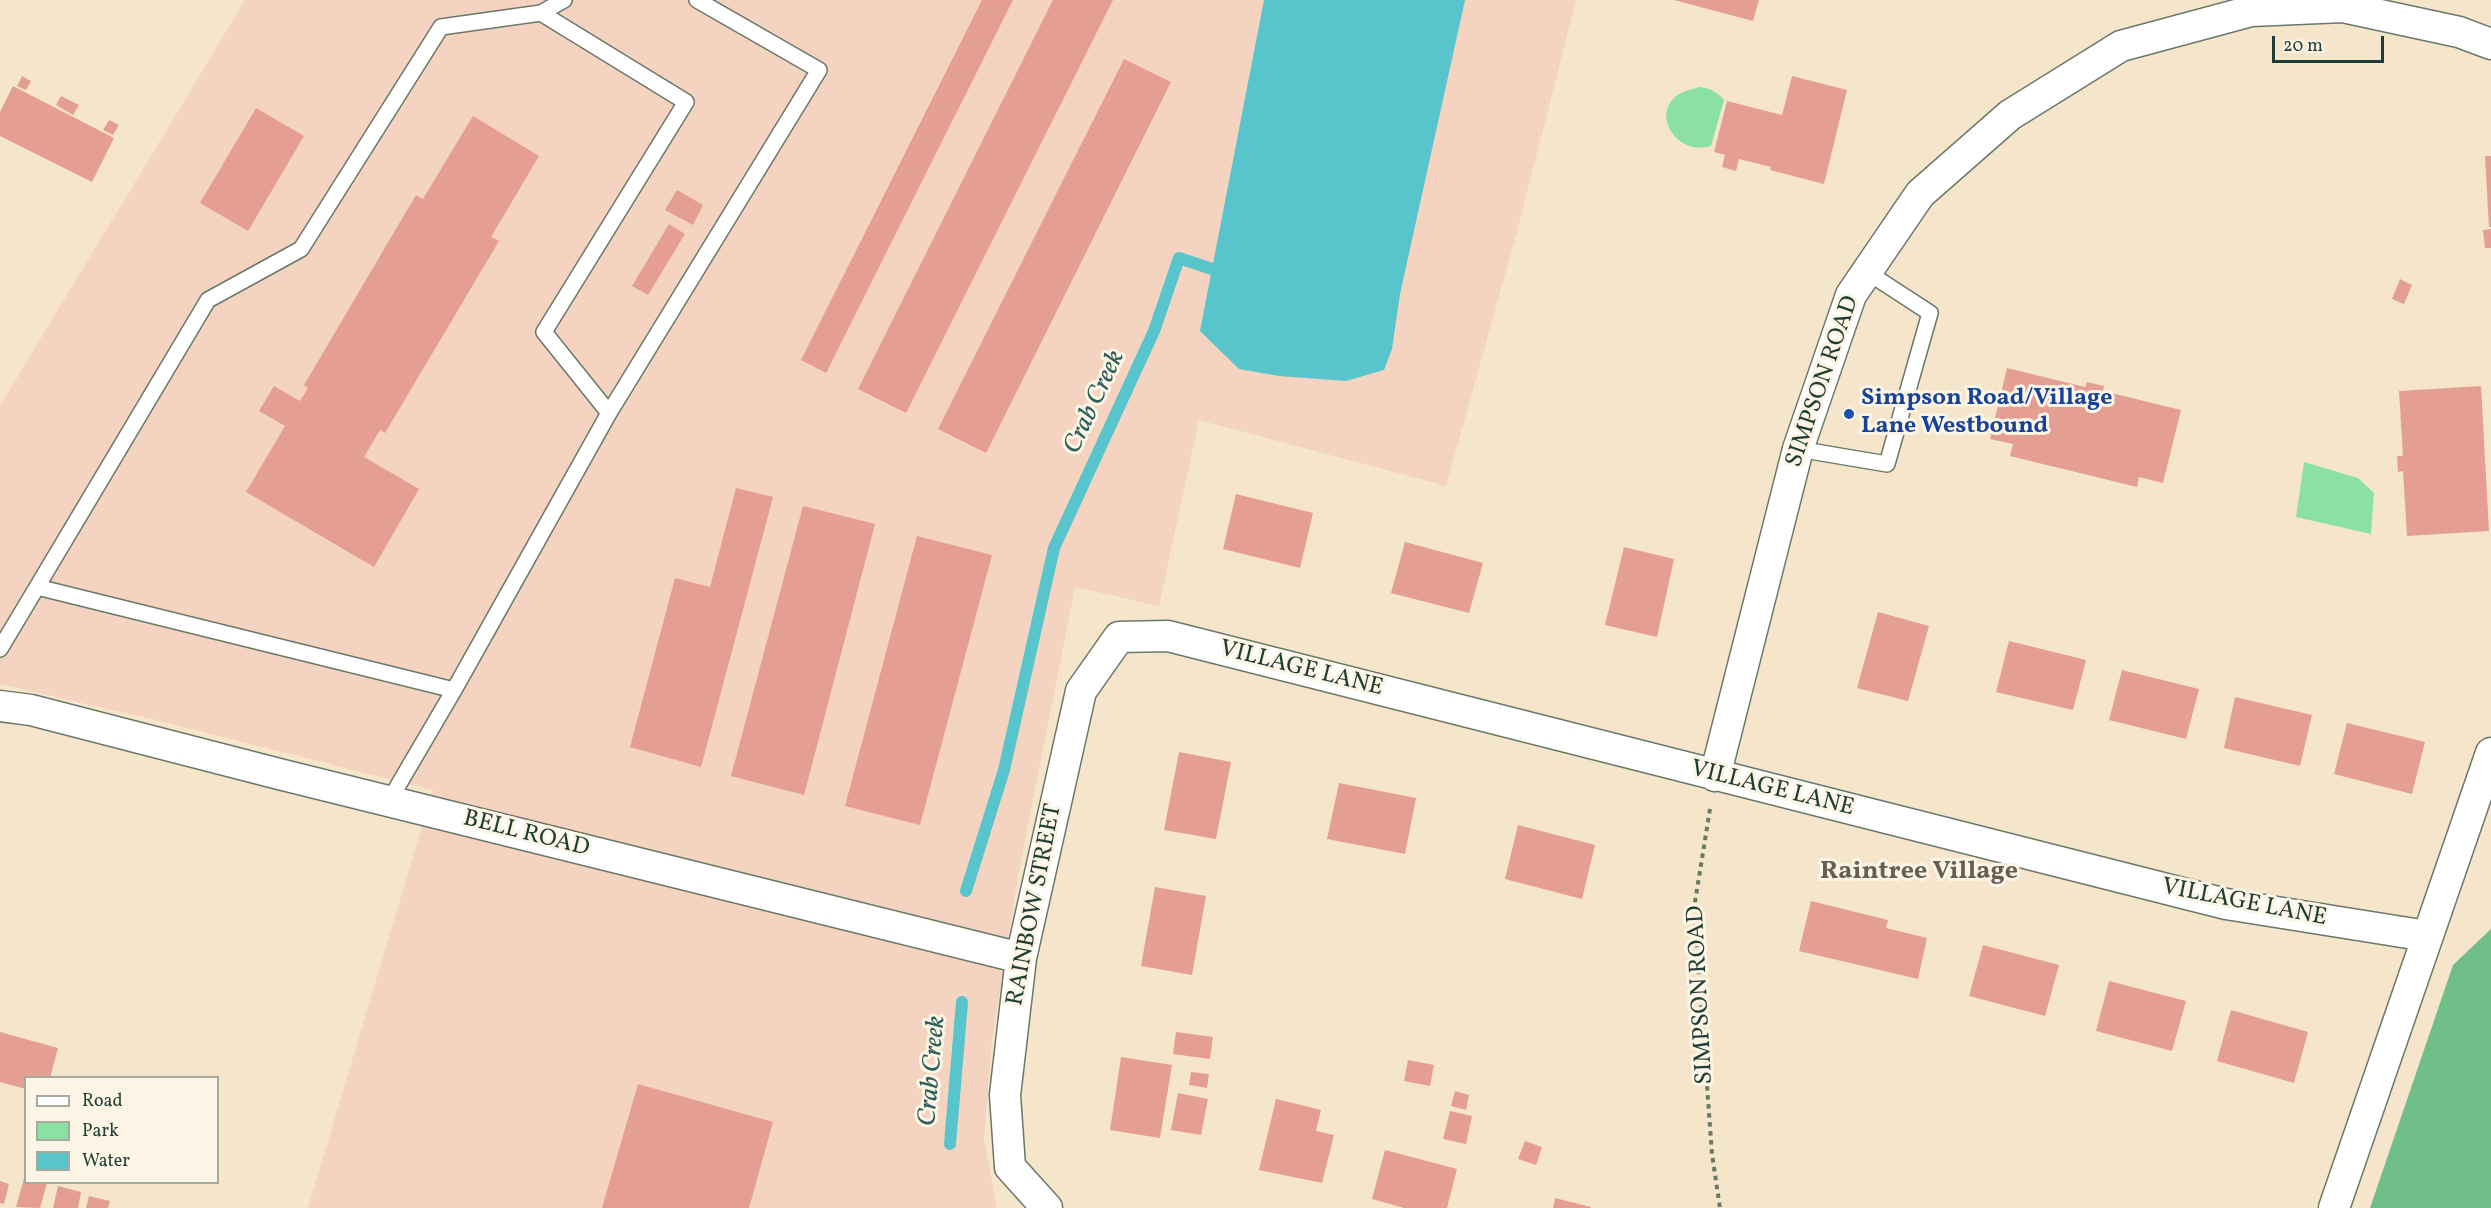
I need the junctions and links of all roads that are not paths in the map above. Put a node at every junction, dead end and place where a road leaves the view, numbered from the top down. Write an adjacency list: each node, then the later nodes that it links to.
1 (564, 0): 3 (lane)
2 (698, 0): 6 (lane)
3 (542, 13): 6 (lane); 8 (lane)
4 (2491, 44): 5 (street, SIMPSON ROAD)
5 (1868, 272): 7 (street, SIMPSON ROAD); 7 (lane)
6 (609, 413): 11 (lane)
7 (1798, 449): 14 (street, SIMPSON ROAD)
8 (37, 588): 10 (lane); 11 (lane)
9 (1119, 638): 14 (street, VILLAGE LANE); 17 (street, RAINBOW STREET)
10 (0, 649)
11 (454, 690): 15 (lane)
12 (0, 706): 15 (street, BELL ROAD)
13 (2491, 753): 16 (street)
14 (1715, 776): 16 (street, VILLAGE LANE)
15 (389, 801): 17 (street, BELL ROAD)
16 (2427, 936): 19 (street)
17 (1021, 958): 18 (street, RAINBOW STREET)
18 (1047, 1208)
19 (2334, 1208)

